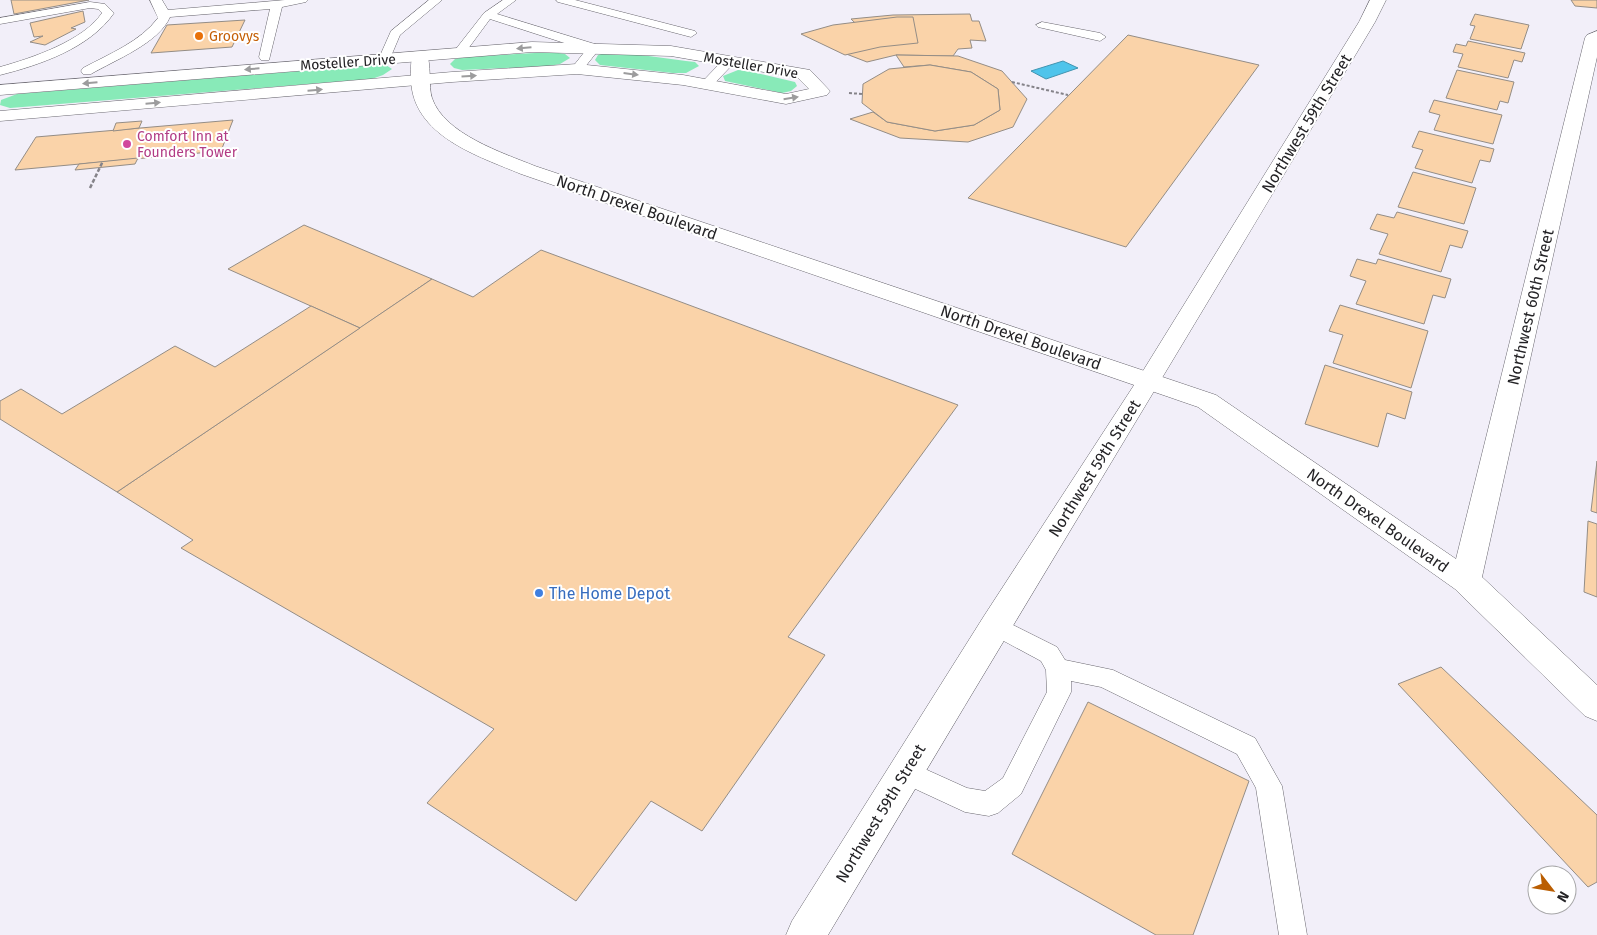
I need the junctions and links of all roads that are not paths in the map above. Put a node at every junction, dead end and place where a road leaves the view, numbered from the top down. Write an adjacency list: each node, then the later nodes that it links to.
1 (156, 0): 8 (lane)
2 (302, 0): 7 (lane)
3 (436, 0): 19 (lane)
4 (510, 0): 9 (lane)
5 (562, 0): 12 (lane)
6 (1378, 0): 28 (street, Northwest 59th Street)
7 (277, 5): 8 (lane); 17 (lane)
8 (163, 14): 22 (lane)
9 (488, 15): 15 (lane); 16 (lane)
10 (0, 21): 23 (lane)
11 (1042, 25): 14 (lane)
12 (691, 34)
13 (1597, 36): 29 (street, Northwest 60th Street)
14 (1100, 37)
15 (594, 48): 16 (street, Mosteller Drive, one-way to 16); 20 (street, Mosteller Drive); 21 (lane)
16 (458, 54): 18 (street, Mosteller Drive)
17 (265, 57)
18 (420, 57): 19 (street, Mosteller Drive); 24 (street, North Drexel Boulevard)
19 (385, 58): 26 (street, Mosteller Drive, one-way to 26)
20 (729, 61): 25 (lane); 25 (street, Mosteller Drive, one-way to 20)
21 (577, 69): 24 (street, Mosteller Drive, one-way to 21); 25 (street, Mosteller Drive, one-way to 25)
22 (87, 70)
23 (0, 71)
24 (420, 82): 27 (street, Mosteller Drive, one-way to 24); 28 (street, North Drexel Boulevard)
25 (707, 84)
26 (0, 90)
27 (0, 116)
28 (1149, 380): 29 (street, North Drexel Boulevard); 30 (street, Northwest 59th Street)
29 (1466, 581): 32 (street, North Drexel Boulevard)
30 (994, 625): 31 (lane); 33 (street, Northwest 59th Street)
31 (1058, 669): 33 (lane); 35 (lane)
32 (1597, 706)
33 (905, 772): 34 (street, Northwest 59th Street)
34 (806, 935)
35 (1293, 935)

